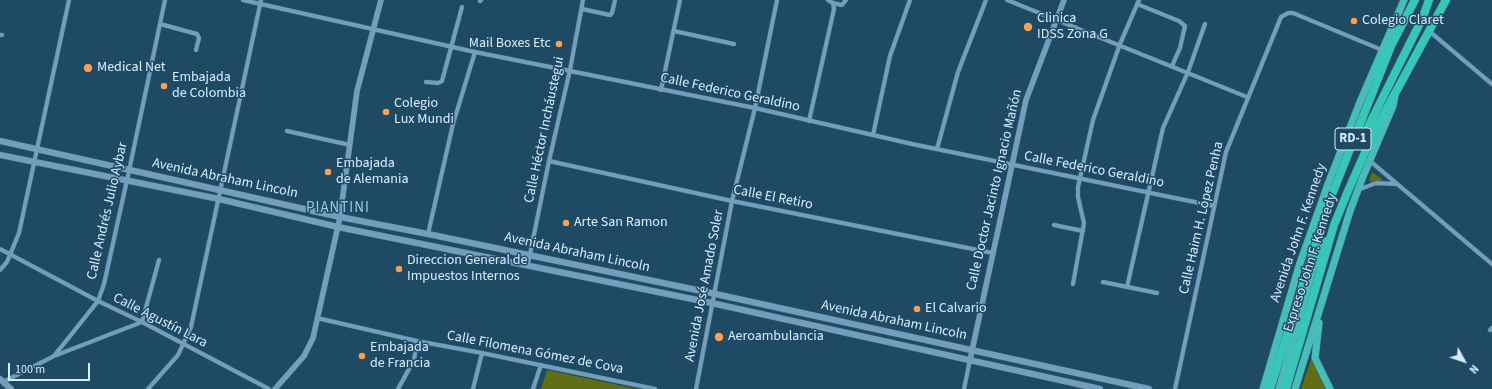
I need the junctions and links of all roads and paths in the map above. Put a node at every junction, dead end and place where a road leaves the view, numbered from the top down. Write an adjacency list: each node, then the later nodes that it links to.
1 (69, 0): 52 (street)
2 (164, 0): 25 (street, Calle Andrés Julio Aybar)
3 (243, 0): 19 (street, Calle Federico Geraldino)
4 (381, 0): 27 (street)
5 (583, 0): 23 (street, Calle Héctor Incháustegui)
6 (615, 0): 23 (street)
7 (680, 0): 29 (street)
8 (777, 0): 46 (street, Avenida José Amado Soler)
9 (828, 0): 21 (street)
10 (846, 0): 21 (street)
11 (910, 0): 49 (street)
12 (986, 0): 53 (street)
13 (1007, 0): 24 (street)
14 (1064, 0): 24 (street, Calle Doctor Jacinto Ignacio Mañón)
15 (1404, 0): 35 (main road, Avenida John F. Kennedy / RD-1)
16 (1416, 0): 32 (highway, Expreso John F. Kennedy / RD-1)
17 (1429, 0): 59 (highway)
18 (1446, 0): 28 (highway, Expreso John F. Kennedy / RD-1)
19 (261, 2): 27 (street, Calle Federico Geraldino); 65 (street)
20 (1138, 2): 31 (street); 37 (street)
21 (833, 3): 47 (street)
22 (462, 7): 33 (street)
23 (582, 9): 39 (street, Calle Héctor Incháustegui)
24 (1056, 20): 31 (street); 58 (street, Calle Doctor Jacinto Ignacio Mañón)
25 (160, 24): 34 (street); 60 (street, Calle Andrés Julio Aybar)
26 (1205, 24): 40 (street)
27 (373, 30): 33 (street, Calle Federico Geraldino); 51 (street)
28 (1429, 30): 42 (street); 43 (highway, Expreso John F. Kennedy / RD-1)
29 (674, 31): 30 (street); 44 (street)
30 (734, 44)
31 (1120, 44): 37 (street); 61 (street)
32 (1391, 46): 38 (highway); 119 (highway, Expreso John F. Kennedy / RD-1)
33 (452, 47): 36 (street, Calle Federico Geraldino); 41 (street)
34 (196, 50)
35 (1382, 50): 38 (main road, Avenida John F. Kennedy / RD-1); 45 (street, Calle Haim H. López Penha)
36 (475, 52): 39 (street, Calle Federico Geraldino); 75 (street)
37 (1172, 66): 40 (street)
38 (1374, 69): 101 (main road, Avenida John F. Kennedy / RD-1)
39 (570, 70): 44 (street, Calle Federico Geraldino); 55 (street, Calle Héctor Incháustegui)
40 (1188, 72): 45 (street); 66 (street)
41 (426, 82)
42 (1492, 84)
43 (1397, 88): 56 (main road, RD-1); 59 (highway, Expreso John F. Kennedy / RD-1)
44 (661, 90): 46 (street, Calle Federico Geraldino)
45 (1247, 97): 69 (street, Calle Haim H. López Penha)
46 (755, 108): 47 (street, Calle Federico Geraldino); 68 (street, Avenida José Amado Soler)
47 (809, 121): 49 (street, Calle Federico Geraldino)
48 (287, 131): 51 (street)
49 (873, 135): 53 (street, Calle Federico Geraldino)
50 (0, 141): 52 (main road, Avenida Abraham Lincoln)
51 (350, 145): 70 (street)
52 (37, 149): 57 (street); 60 (main road, Avenida Abraham Lincoln)
53 (937, 149): 58 (street, Calle Federico Geraldino)
54 (0, 155): 57 (main road, Avenida Abraham Lincoln)
55 (549, 161): 68 (street, Calle El Retiro); 79 (street, Calle Héctor Incháustegui)
56 (1370, 161): 63 (street); 64 (main road, RD-1)
57 (34, 162): 62 (main road, Avenida Abraham Lincoln); 77 (street)
58 (1011, 164): 61 (street, Calle Federico Geraldino); 78 (street, Calle Doctor Jacinto Ignacio Mañón)
59 (1359, 164): 71 (highway, Expreso John F. Kennedy / RD-1)
60 (129, 171): 62 (street, Calle Andrés Julio Aybar); 65 (main road, Avenida Abraham Lincoln)
61 (1080, 178): 66 (street, Calle Federico Geraldino); 74 (street)
62 (127, 180): 67 (main road, Avenida Abraham Lincoln); 90 (street, Calle Andrés Julio Aybar)
63 (1396, 184): 64 (street); 83 (street)
64 (1358, 190): 80 (main road, RD-1)
65 (221, 191): 67 (street); 70 (main road, Avenida Abraham Lincoln)
66 (1148, 191): 69 (street, Calle Federico Geraldino); 87 (street)
67 (219, 199): 73 (main road, Avenida Abraham Lincoln); 95 (street)
68 (732, 201): 78 (street, Calle El Retiro); 89 (street, Avenida José Amado Soler)
69 (1214, 206): 116 (street, Calle Haim H. López Penha)
70 (340, 217): 73 (street); 75 (main road, Avenida Abraham Lincoln)
71 (1334, 225): 102 (main road); 121 (highway, Expreso John F. Kennedy / RD-1)
72 (1054, 226): 74 (street)
73 (338, 227): 82 (main road, Avenida Abraham Lincoln); 92 (street)
74 (1083, 231): 86 (street)
75 (428, 234): 79 (main road, Avenida Abraham Lincoln)
76 (0, 248): 77 (street, Calle Agustín Lara)
77 (11, 254): 84 (street); 90 (street, Calle Agustín Lara)
78 (993, 254): 96 (street, Calle Doctor Jacinto Ignacio Mañón)
79 (530, 255): 82 (street, Calle Héctor Incháustegui); 89 (main road, Avenida Abraham Lincoln)
80 (1335, 259): 122 (main road, RD-1); 123 (main road)
81 (159, 260): 93 (street)
82 (528, 264): 91 (main road, Avenida Abraham Lincoln)
83 (1492, 264)
84 (0, 270)
85 (1103, 282): 87 (street)
86 (1072, 284)
87 (1127, 287): 88 (street)
88 (1157, 293)
89 (714, 294): 91 (street, Avenida José Amado Soler); 96 (main road, Avenida Abraham Lincoln)
90 (98, 301): 93 (street, Calle Agustín Lara); 98 (street, Calle Andrés Julio Aybar)
91 (712, 303): 99 (main road, Avenida Abraham Lincoln); 112 (street, Avenida José Amado Soler)
92 (317, 318): 94 (street, Calle Filomena Gómez de Cova); 107 (street)
93 (142, 322): 95 (street, Calle Agustín Lara); 98 (street)
94 (418, 341): 97 (street, Calle Filomena Gómez de Cova); 108 (street)
95 (184, 345): 105 (street); 106 (street, Calle Agustín Lara)
96 (972, 350): 99 (street, Calle Doctor Jacinto Ignacio Mañón); 115 (main road, Avenida Abraham Lincoln)
97 (482, 353): 100 (street, Calle Filomena Gómez de Cova); 109 (street)
98 (54, 356): 103 (street, Calle Andrés Julio Aybar)
99 (970, 360): 113 (street, Calle Doctor Jacinto Ignacio Mañón); 114 (main road, Avenida Abraham Lincoln)
100 (541, 365): 110 (street); 111 (street, Calle Filomena Gómez de Cova)
101 (1268, 372): 117 (main road); 118 (main road, Avenida John F. Kennedy / RD-1)
102 (1283, 372): 120 (main road); 121 (main road)
103 (2, 380): 104 (main road)
104 (11, 389)
105 (148, 389)
106 (269, 389)
107 (275, 389)
108 (398, 389)
109 (473, 389)
110 (533, 389)
111 (655, 389)
112 (696, 389)
113 (964, 389)
114 (1100, 389)
115 (1149, 389)
116 (1175, 389)
117 (1259, 389)
118 (1263, 389)
119 (1270, 389)
120 (1278, 389)
121 (1286, 389)
122 (1295, 389)
123 (1330, 389)

